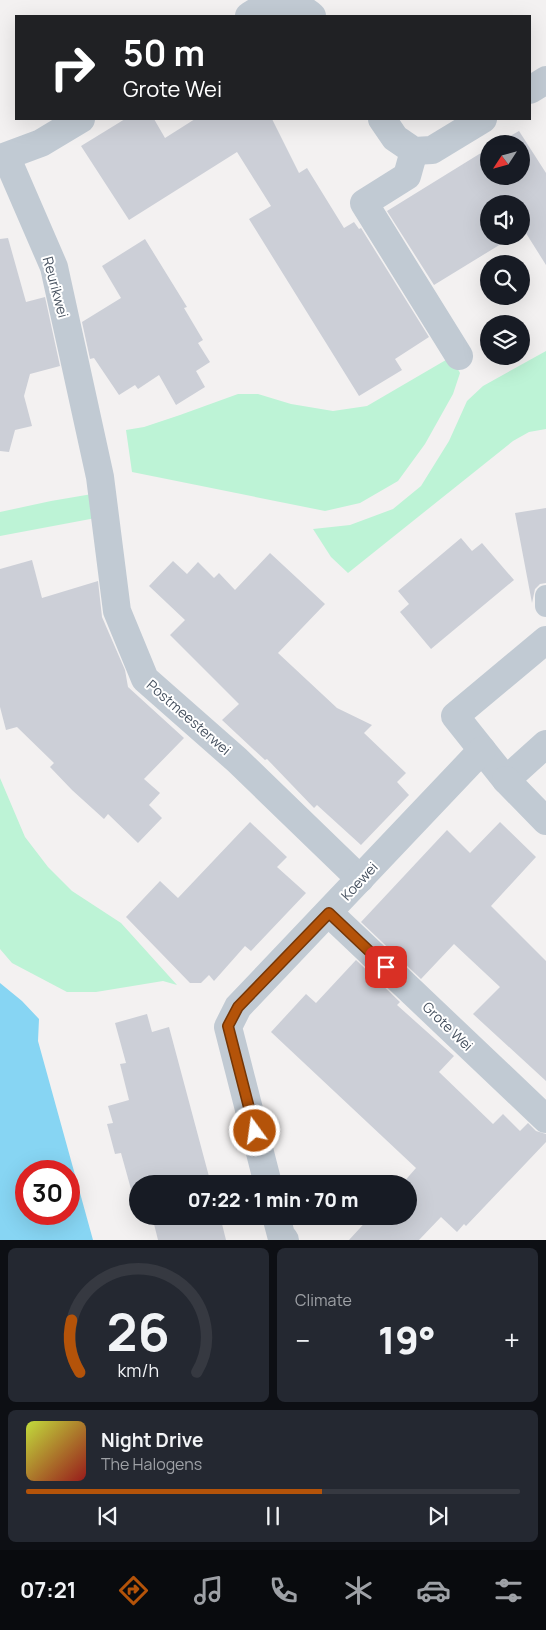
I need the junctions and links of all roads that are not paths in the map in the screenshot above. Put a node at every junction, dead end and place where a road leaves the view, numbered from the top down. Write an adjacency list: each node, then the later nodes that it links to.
1 (289, 2): 2 (street); 3 (street)
2 (251, 15)
3 (311, 15)
4 (546, 80): 5 (street)
5 (531, 89)
6 (79, 120): 11 (street, Reurikwei)
7 (383, 120): 9 (street)
8 (481, 120): 9 (street)
9 (414, 151): 10 (street)
10 (459, 356)
11 (100, 477): 19 (street, Postmeesterwei)
12 (546, 596): 13 (street)
13 (546, 606)
14 (546, 640): 16 (street)
15 (546, 744): 17 (street)
16 (482, 750): 17 (street); 19 (street, Koewei)
17 (506, 780): 18 (street)
18 (546, 821)
19 (360, 879): 20 (street, Koewei)
20 (329, 913): 21 (street, Grote Wei); 22 (street, Koewei)
21 (546, 1119)
22 (266, 1175)
23 (278, 1225): 24 (street)
24 (285, 1240)

